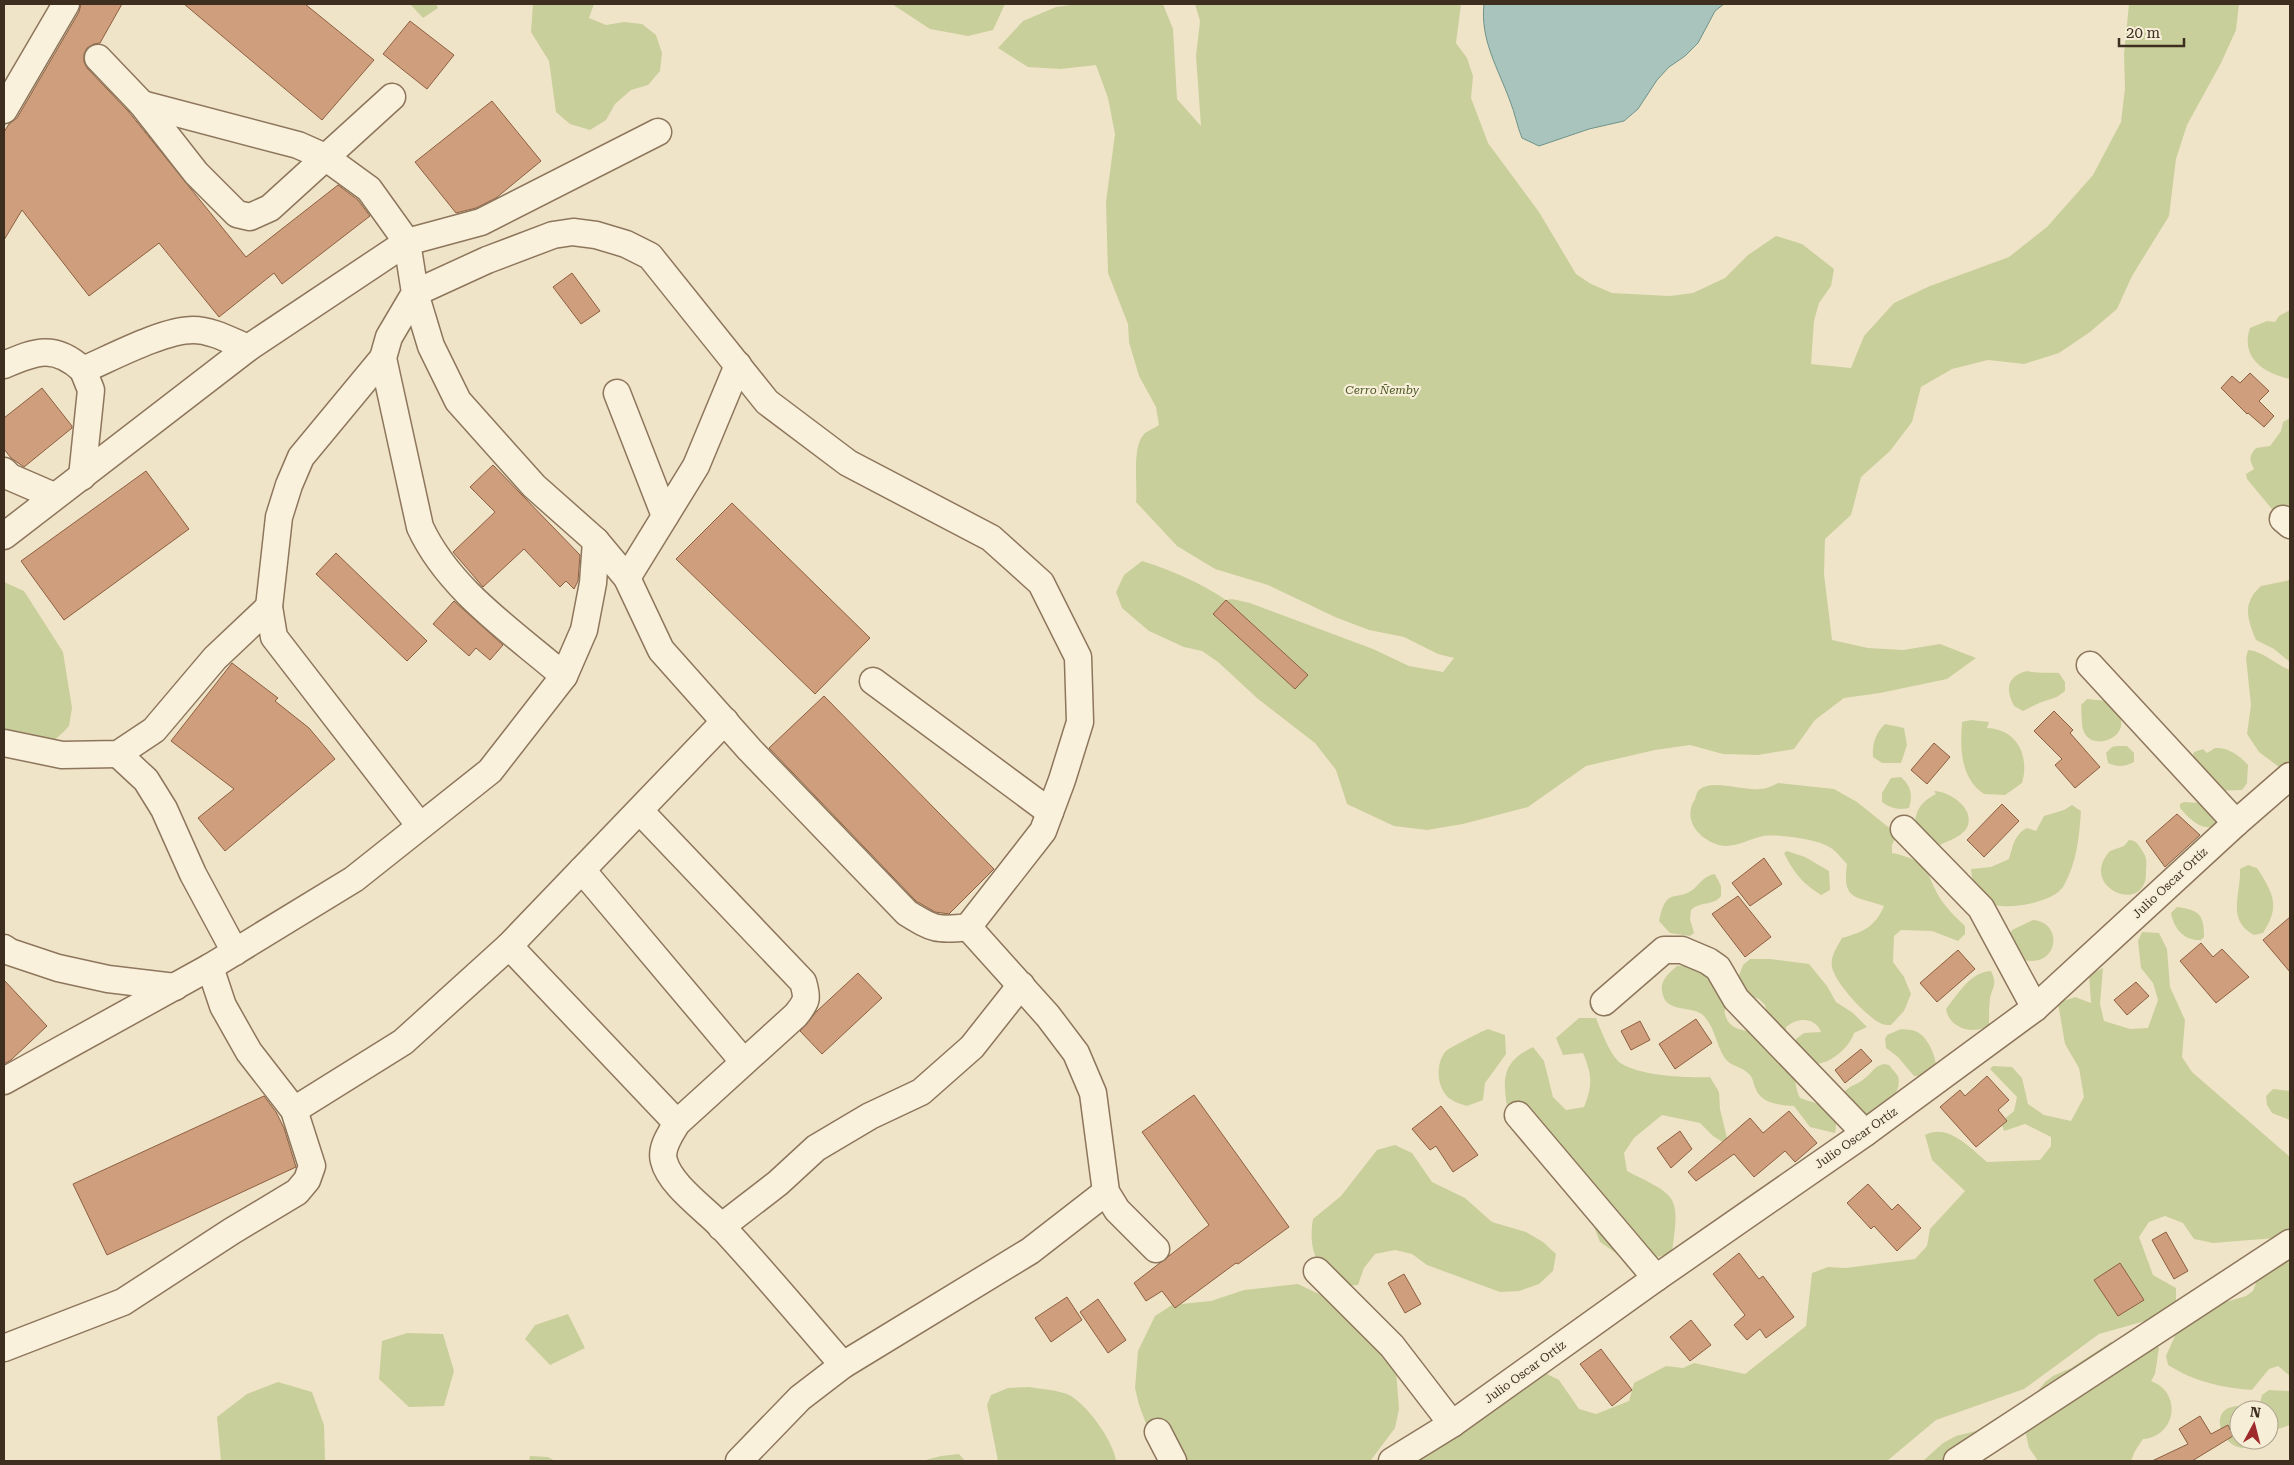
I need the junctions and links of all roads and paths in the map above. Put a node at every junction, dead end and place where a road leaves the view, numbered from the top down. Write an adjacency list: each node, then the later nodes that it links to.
1 (66, 4): 5 (street)
2 (98, 58): 4 (street)
3 (392, 97): 7 (street)
4 (142, 104): 7 (street); 7 (street)
5 (4, 110)
6 (658, 132): 8 (street)
7 (325, 157): 8 (street)
8 (407, 242): 9 (street); 10 (street)
9 (415, 293): 11 (street); 13 (street); 21 (street)
10 (248, 348): 14 (street); 17 (street)
11 (383, 358): 23 (street); 25 (street)
12 (4, 365): 14 (street)
13 (738, 365): 19 (street); 32 (street)
14 (84, 370): 17 (street)
15 (616, 393): 19 (street)
16 (4, 471): 18 (street)
17 (82, 477): 18 (street)
18 (54, 496): 20 (street)
19 (665, 516): 22 (street)
20 (4, 536)
21 (596, 541): 22 (street); 25 (street)
22 (627, 578): 27 (street)
23 (269, 606): 29 (street); 34 (street)
24 (2090, 665): 33 (street)
25 (564, 676): 34 (street)
26 (872, 681): 32 (street)
27 (725, 721): 31 (street); 37 (street)
28 (4, 743): 29 (street)
29 (118, 754): 40 (street)
30 (2290, 776): 33 (street, Julio Oscar Ortíz)
31 (640, 811): 36 (street); 46 (street)
32 (1050, 812): 37 (street)
33 (2236, 823): 45 (street, Julio Oscar Ortíz)
34 (420, 826): 40 (street)
35 (1904, 829): 45 (street)
36 (582, 870): 38 (street); 46 (street)
37 (968, 927): 42 (street)
38 (509, 946): 48 (street); 50 (street)
39 (4, 948): 43 (street)
40 (235, 952): 41 (street)
41 (210, 967): 43 (street); 48 (street)
42 (1020, 985): 52 (street); 53 (street)
43 (175, 986): 47 (street)
44 (1604, 1002): 51 (street)
45 (2035, 1008): 51 (street, Julio Oscar Ortíz)
46 (743, 1061): 50 (street)
47 (4, 1081)
48 (294, 1110): 58 (street)
49 (1518, 1115): 57 (street)
50 (678, 1123): 53 (street)
51 (1865, 1133): 57 (street, Julio Oscar Ortíz)
52 (1106, 1192): 55 (street); 59 (street)
53 (722, 1227): 59 (street)
54 (2290, 1243): 65 (street)
55 (1156, 1249)
56 (1317, 1271): 60 (street)
57 (1656, 1278): 60 (street, Julio Oscar Ortíz)
58 (4, 1348)
59 (843, 1365): 62 (street)
60 (1452, 1424): 64 (street, Julio Oscar Ortíz)
61 (1158, 1432): 63 (street)
62 (739, 1461)
63 (1173, 1461)
64 (1392, 1461)
65 (1957, 1461)

